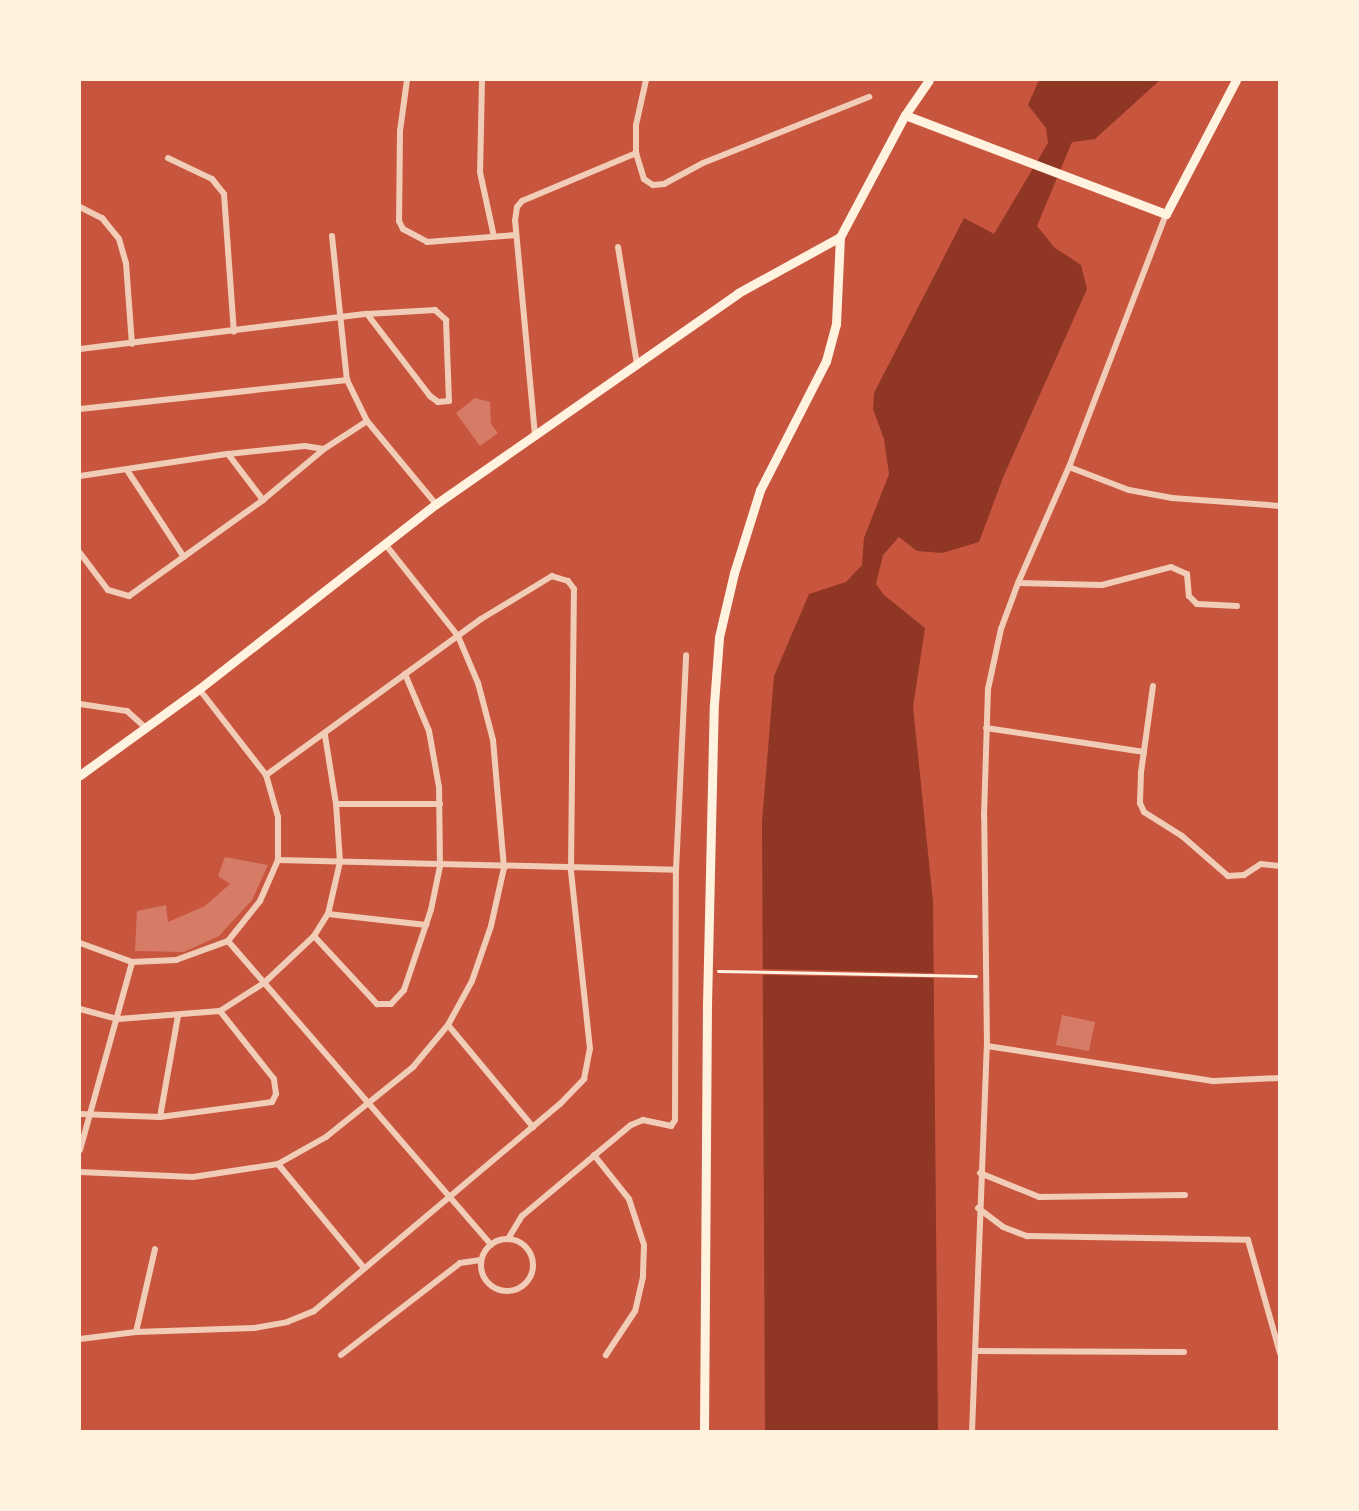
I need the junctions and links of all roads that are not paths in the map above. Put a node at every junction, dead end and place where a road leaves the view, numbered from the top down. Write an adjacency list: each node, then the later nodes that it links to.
1 (407, 80): 14 (street)
2 (482, 80): 14 (street)
3 (646, 80): 8 (street)
4 (929, 80): 7 (main road)
5 (1236, 80): 11 (main road)
6 (869, 97): 8 (street)
7 (905, 115): 11 (main road); 15 (main road)
8 (636, 153): 13 (street)
9 (168, 158): 19 (street)
10 (80, 207): 20 (street)
11 (1166, 214): 29 (street)
12 (332, 236): 18 (street)
13 (516, 236): 14 (street); 26 (street)
14 (494, 237)
15 (840, 237): 22 (main road); 100 (main road)
16 (618, 247): 22 (street)
17 (367, 314): 17 (street); 18 (street)
18 (339, 321): 19 (street); 23 (street)
19 (234, 332): 20 (street)
20 (132, 344): 21 (street)
21 (80, 349)
22 (637, 364): 26 (main road)
23 (347, 380): 24 (street); 25 (street)
24 (80, 409)
25 (366, 421): 27 (street); 33 (street)
26 (535, 435): 33 (main road)
27 (324, 449): 28 (street); 32 (street)
28 (228, 454): 30 (street); 32 (street)
29 (1069, 466): 34 (street); 38 (street)
30 (127, 470): 31 (street); 37 (street)
31 (80, 476)
32 (263, 500): 37 (street)
33 (436, 504): 35 (main road)
34 (1280, 506)
35 (386, 545): 40 (street); 44 (main road)
36 (80, 553): 37 (street)
37 (184, 557)
38 (1018, 583): 39 (street); 47 (street)
39 (1237, 606)
40 (458, 636): 42 (street); 58 (street); 59 (street)
41 (686, 655): 60 (street)
42 (405, 675): 48 (street); 53 (street)
43 (1153, 686): 49 (street)
44 (199, 689): 46 (main road); 51 (street)
45 (80, 704): 46 (street)
46 (146, 728): 50 (main road)
47 (986, 728): 49 (street); 73 (street)
48 (325, 735): 51 (street); 52 (street)
49 (1144, 752): 57 (street)
50 (80, 775)
51 (266, 776): 54 (street)
52 (336, 804): 53 (street); 55 (street)
53 (440, 804): 56 (street)
54 (278, 860): 55 (street); 64 (street)
55 (340, 862): 56 (street); 61 (street)
56 (440, 866): 58 (street); 62 (street)
57 (1280, 866)
58 (504, 868): 59 (street); 72 (street)
59 (571, 870): 60 (street); 79 (street)
60 (676, 870): 81 (street)
61 (328, 914): 62 (street); 63 (street)
62 (426, 925): 63 (street)
63 (314, 936): 67 (street)
64 (228, 941): 66 (street); 67 (street)
65 (80, 943): 66 (street)
66 (132, 962): 71 (street)
67 (264, 983): 69 (street); 75 (street)
68 (80, 1010): 71 (street)
69 (220, 1011): 70 (street); 78 (street)
70 (178, 1016): 71 (street); 78 (street)
71 (118, 1019): 77 (street)
72 (448, 1026): 75 (street); 79 (street)
73 (987, 1046): 74 (street); 84 (street)
74 (1280, 1078)
75 (371, 1103): 82 (street); 86 (street)
76 (80, 1114): 77 (street)
77 (88, 1116): 78 (street); 80 (street)
78 (160, 1117)
79 (533, 1127): 86 (street)
80 (80, 1150)
81 (594, 1155): 88 (street); 99 (street)
82 (278, 1164): 83 (street); 92 (street)
83 (80, 1172)
84 (980, 1173): 85 (street); 87 (street)
85 (1185, 1195)
86 (448, 1196): 89 (street); 92 (street)
87 (978, 1208): 95 (street); 97 (street)
88 (508, 1239): 89 (street); 91 (street)
89 (491, 1245): 91 (street)
90 (155, 1249): 93 (street)
91 (482, 1260): 98 (street)
92 (364, 1268): 93 (street)
93 (136, 1332): 94 (street)
94 (80, 1339)
95 (977, 1351): 96 (street); 101 (street)
96 (1184, 1352)
97 (1280, 1353)
98 (340, 1355)
99 (606, 1355)
100 (704, 1431)
101 (972, 1431)

